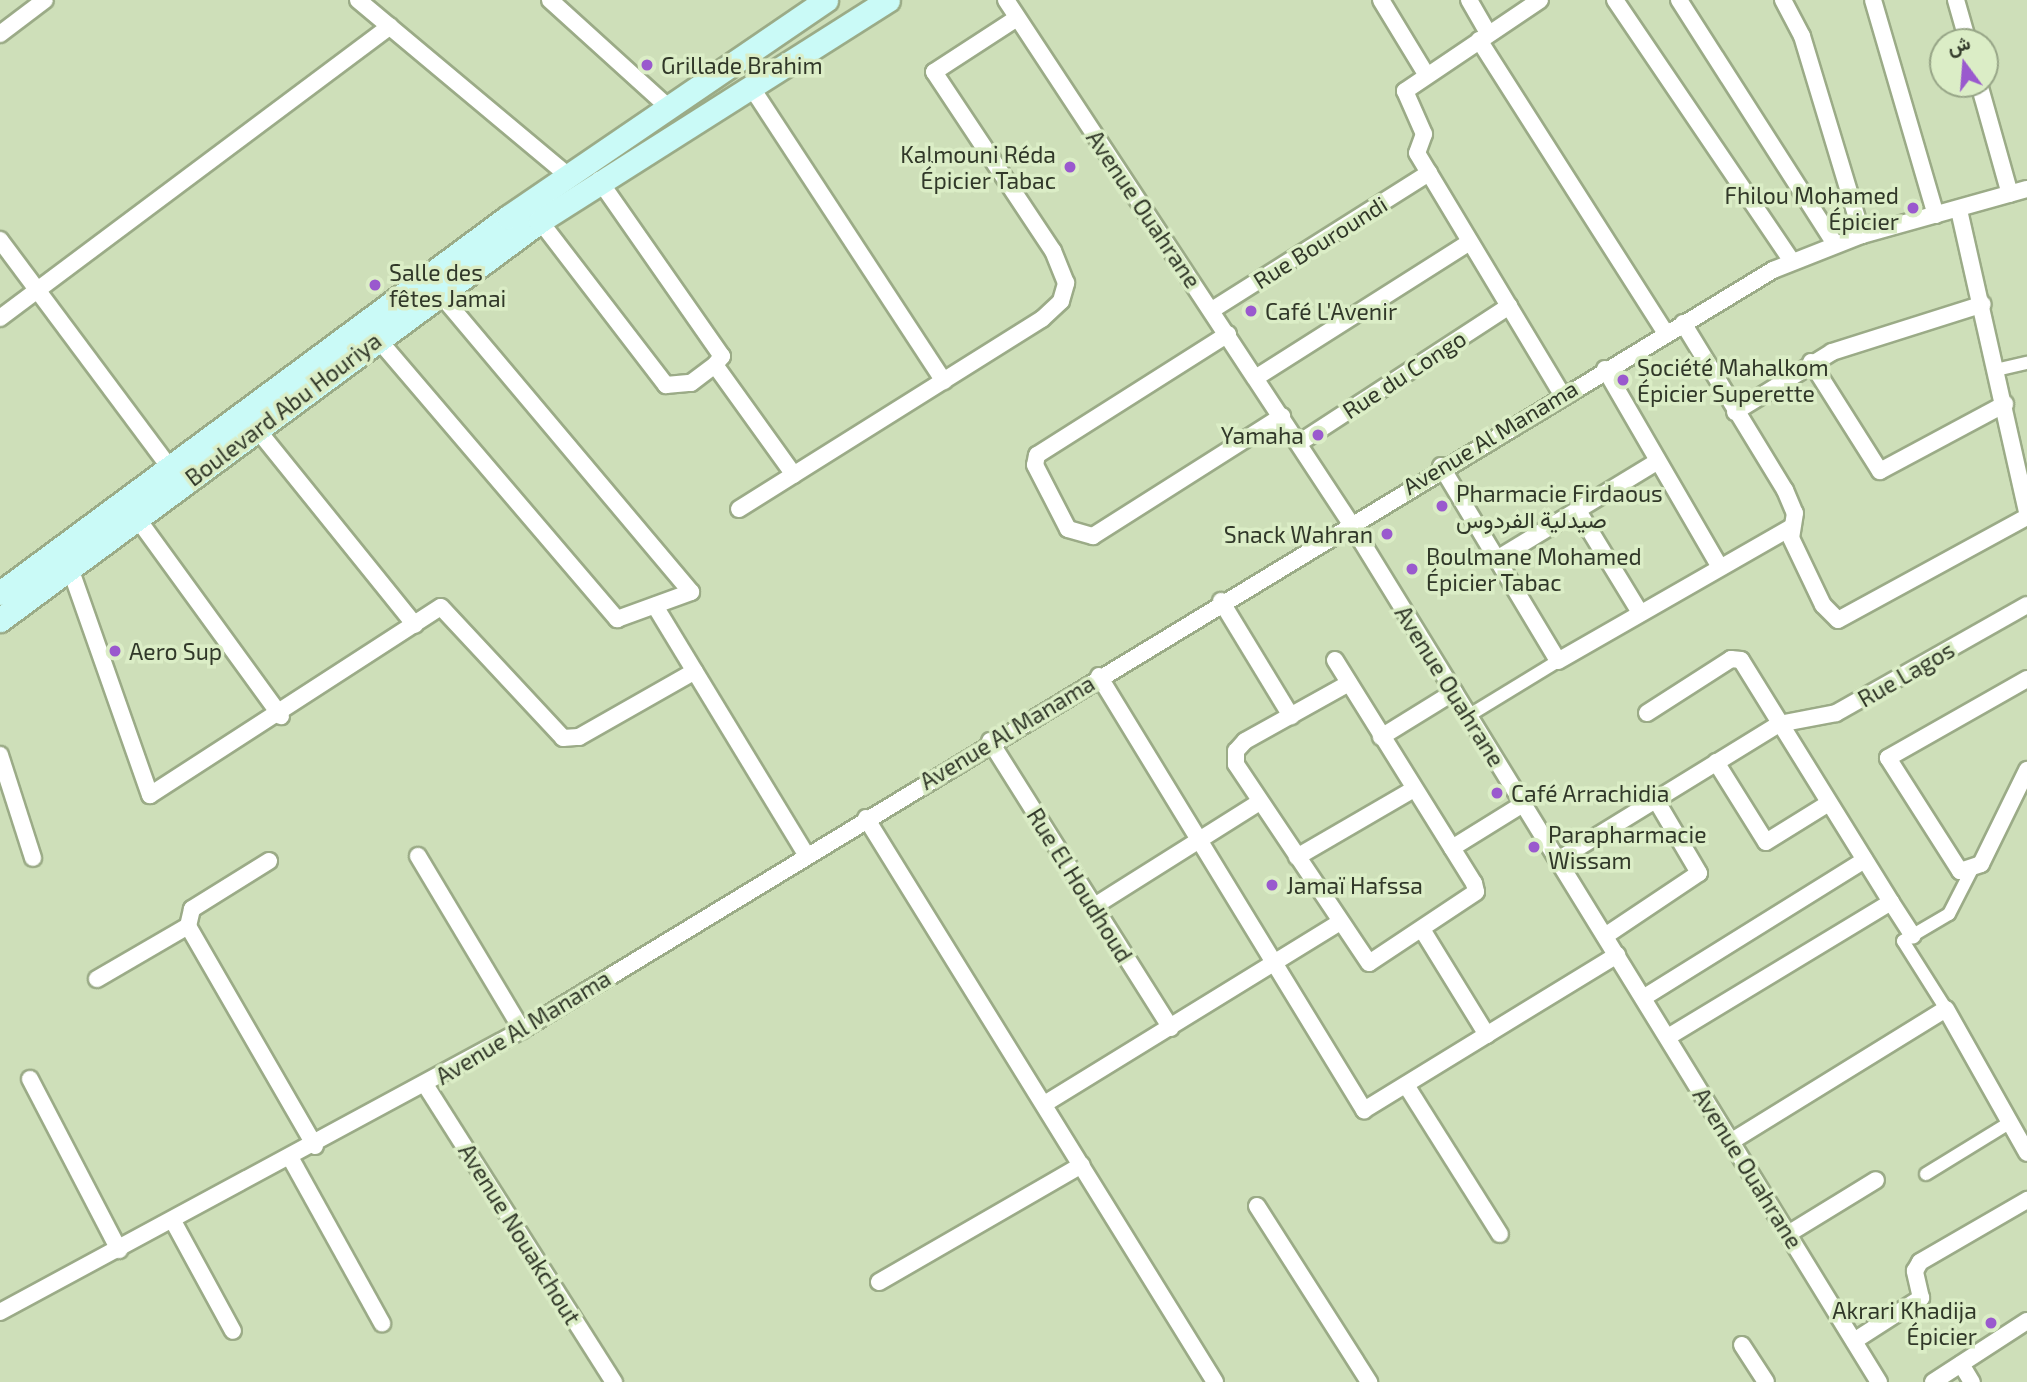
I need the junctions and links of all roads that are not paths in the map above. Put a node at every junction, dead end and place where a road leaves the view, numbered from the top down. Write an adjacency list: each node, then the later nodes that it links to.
1 (45, 0): 15 (street)
2 (358, 0): 17 (street)
3 (551, 0): 24 (street)
4 (826, 0): 24 (main road, Boulevard Abu Houriya)
5 (888, 0): 22 (main road, Boulevard Abu Houriya)
6 (1006, 0): 16 (street, Avenue Ouahrane)
7 (1381, 0): 21 (street)
8 (1469, 0): 20 (street)
9 (1539, 0): 20 (street)
10 (1615, 0): 37 (street)
11 (1679, 0): 36 (street)
12 (1783, 0): 33 (street)
13 (1873, 0): 31 (street)
14 (1956, 0): 18 (street)
15 (24, 6): 19 (street)
16 (1017, 18): 42 (street, Avenue Ouahrane); 54 (street)
17 (390, 26): 26 (street); 38 (street)
18 (1964, 28)
19 (0, 34)
20 (1484, 37): 21 (street); 45 (street)
21 (1426, 74): 25 (street)
22 (750, 85): 27 (main road, Boulevard Abu Houriya); 54 (street)
23 (1983, 98): 29 (street)
24 (667, 106): 26 (main road, Boulevard Abu Houriya)
25 (1429, 173): 35 (street); 42 (street, Rue Bouroundi)
26 (567, 175): 64 (main road, Boulevard Abu Houriya)
27 (599, 180): 32 (main road, Boulevard Abu Houriya); 50 (street)
28 (2027, 189): 29 (street, Avenue Al Manama)
29 (2010, 194): 30 (street, Avenue Al Manama)
30 (1959, 210): 31 (street, Avenue Al Manama); 40 (street)
31 (1936, 215): 33 (street, Avenue Al Manama)
32 (540, 221): 39 (main road, Boulevard Abu Houriya); 50 (street)
33 (1862, 235): 36 (street, Avenue Al Manama)
34 (0, 240): 38 (street)
35 (1470, 242): 41 (street); 53 (street)
36 (1835, 244): 37 (street, Avenue Al Manama)
37 (1791, 260): 44 (street, Avenue Al Manama)
38 (37, 290): 43 (street); 64 (street)
39 (439, 293): 47 (main road, Boulevard Abu Houriya); 78 (street)
40 (1983, 304): 48 (street); 52 (street)
41 (1509, 306): 55 (street); 60 (street, Rue du Congo)
42 (1212, 310): 46 (street, Avenue Ouahrane)
43 (0, 318)
44 (1683, 323): 45 (street, Avenue Al Manama); 57 (street)
45 (1666, 333): 51 (street, Avenue Al Manama)
46 (1228, 334): 53 (street, Avenue Ouahrane); 58 (street)
47 (377, 338): 59 (main road, Boulevard Abu Houriya); 78 (street)
48 (1811, 362): 56 (street); 57 (street)
49 (2027, 363): 52 (street)
50 (715, 365): 65 (street)
51 (1605, 369): 55 (street, Avenue Al Manama); 62 (street)
52 (2000, 369): 56 (street)
53 (1257, 377): 58 (street, Avenue Ouahrane)
54 (944, 381): 65 (street)
55 (1561, 393): 63 (street, Avenue Al Manama)
56 (2006, 404): 61 (street)
57 (1735, 412): 71 (street)
58 (1282, 416): 60 (street, Avenue Ouahrane)
59 (256, 428): 69 (main road, Boulevard Abu Houriya); 81 (street)
60 (1299, 443): 70 (street, Avenue Ouahrane)
61 (2021, 455): 68 (street)
62 (1658, 461): 67 (street); 73 (street)
63 (1441, 466): 70 (street, Avenue Al Manama); 72 (street)
64 (169, 467): 75 (main road, Boulevard Abu Houriya)
65 (794, 475): 66 (street)
66 (739, 509)
67 (1578, 511): 72 (street); 79 (street)
68 (2027, 514): 71 (street)
69 (137, 519): 74 (main road, Boulevard Abu Houriya); 90 (street)
70 (1349, 521): 76 (street, Avenue Al Manama); 88 (street, Avenue Ouahrane)
71 (1790, 528): 73 (street)
72 (1497, 559): 83 (street)
73 (1719, 566): 79 (street)
74 (70, 568): 80 (main road, Boulevard Abu Houriya); 90 (street)
75 (0, 593)
76 (1221, 601): 85 (street, Avenue Al Manama); 91 (street)
77 (2027, 605): 93 (street, Rue Lagos)
78 (655, 606): 84 (street)
79 (1639, 611): 83 (street)
80 (0, 620)
81 (415, 625): 84 (street); 90 (street)
82 (1335, 660): 87 (street)
83 (1558, 661): 92 (street)
84 (695, 671): 107 (street)
85 (1099, 676): 95 (street, Avenue Al Manama); 105 (street)
86 (2027, 679): 114 (street)
87 (1349, 683): 91 (street); 94 (street)
88 (1454, 692): 92 (street, Avenue Ouahrane); 94 (street)
89 (1647, 713): 93 (street)
90 (281, 716)
91 (1291, 716): 101 (street)
92 (1468, 716): 103 (street, Avenue Ouahrane)
93 (1779, 724): 97 (street, Rue Lagos); 102 (street)
94 (1381, 737): 99 (street)
95 (990, 741): 104 (street, Avenue Al Manama); 116 (street, Rue El Houdhoud)
96 (0, 755): 110 (street)
97 (1716, 762): 100 (street, Rue Lagos); 102 (street)
98 (2027, 772): 114 (street)
99 (1414, 789): 106 (street); 109 (street)
100 (1656, 800): 111 (street, Rue Lagos); 120 (street)
101 (1258, 803): 105 (street); 109 (street)
102 (1829, 803): 112 (street)
103 (1523, 804): 106 (street); 111 (street, Avenue Ouahrane)
104 (866, 818): 107 (street, Avenue Al Manama); 134 (street)
105 (1200, 838): 116 (street); 123 (street)
106 (1451, 848): 119 (street)
107 (806, 855): 128 (street, Avenue Al Manama)
108 (418, 856): 128 (street)
109 (1297, 857): 117 (street)
110 (33, 858)
111 (1558, 860): 120 (street, Avenue Ouahrane)
112 (1866, 860): 115 (street); 125 (street)
113 (269, 861): 118 (street)
114 (1971, 871): 121 (street)
115 (1891, 902): 121 (street); 130 (street)
116 (1093, 906): 127 (street, Rue El Houdhoud)
117 (1339, 923): 119 (street); 123 (street)
118 (188, 926): 124 (street); 137 (street)
119 (1423, 931): 129 (street)
120 (1605, 936): 122 (street, Avenue Ouahrane)
121 (1913, 936): 126 (street)
122 (1617, 955): 125 (street, Avenue Ouahrane); 129 (street)
123 (1275, 963): 127 (street); 132 (street)
124 (97, 979)
125 (1643, 998): 130 (street, Avenue Ouahrane)
126 (1945, 1009): 135 (street); 136 (street)
127 (1171, 1028): 134 (street)
128 (522, 1030): 133 (street, Avenue Al Manama)
129 (1487, 1035): 132 (street)
130 (1668, 1037): 136 (street, Avenue Ouahrane)
131 (30, 1079): 148 (street)
132 (1406, 1085): 146 (street)
133 (426, 1086): 137 (street, Avenue Al Manama); 157 (street, Avenue Nouakchout)
134 (1046, 1103): 140 (street)
135 (2009, 1123): 138 (street); 141 (street)
136 (1732, 1141): 147 (street, Avenue Ouahrane)
137 (315, 1146): 139 (street, Avenue Al Manama)
138 (2027, 1153)
139 (291, 1159): 145 (street, Avenue Al Manama); 152 (street)
140 (1082, 1165): 149 (street); 158 (street)
141 (1926, 1174)
142 (1876, 1181): 147 (street)
143 (2027, 1200): 154 (street)
144 (1256, 1206): 159 (street)
145 (173, 1222): 148 (street, Avenue Al Manama); 153 (street)
146 (1500, 1234)
147 (1788, 1234): 154 (street, Avenue Ouahrane)
148 (119, 1250): 150 (street, Avenue Al Manama)
149 (879, 1282)
150 (0, 1312)
151 (2027, 1321): 156 (street)
152 (382, 1323)
153 (233, 1331)
154 (1854, 1341): 161 (street, Avenue Ouahrane)
155 (1742, 1345): 160 (street)
156 (1961, 1364): 162 (street); 163 (street)
157 (614, 1382)
158 (1215, 1382)
159 (1369, 1382)
160 (1766, 1382)
161 (1879, 1382)
162 (1933, 1382)
163 (1972, 1382)

